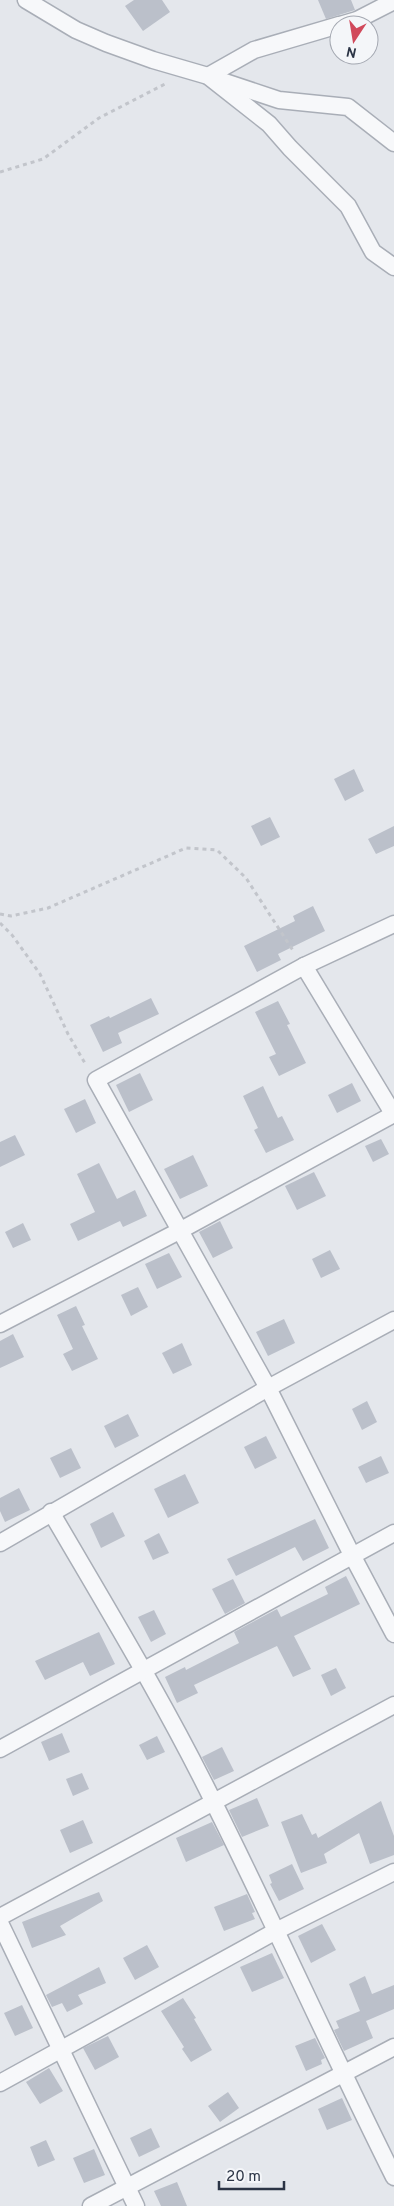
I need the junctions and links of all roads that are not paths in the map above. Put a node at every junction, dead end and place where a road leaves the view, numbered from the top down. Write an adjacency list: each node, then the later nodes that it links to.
1 (26, 0): 5 (street)
2 (394, 1): 3 (street)
3 (367, 15)
4 (329, 28): 5 (street)
5 (208, 76): 6 (street); 7 (street)
6 (394, 143)
7 (394, 267)
8 (394, 924): 9 (street)
9 (304, 966): 10 (street); 11 (street)
10 (394, 1115): 11 (street)
11 (181, 1230): 13 (street); 14 (street)
12 (394, 1320): 14 (street)
13 (0, 1324)
14 (268, 1388): 15 (street); 18 (street)
15 (51, 1512): 17 (street); 20 (street)
16 (394, 1532): 18 (street)
17 (0, 1543)
18 (352, 1555): 19 (street); 20 (street)
19 (394, 1634)
20 (143, 1670): 22 (street); 23 (street)
21 (394, 1705): 23 (street)
22 (0, 1749)
23 (213, 1801): 25 (street); 27 (street)
24 (394, 1872): 27 (street)
25 (0, 1917)
26 (0, 1923): 29 (street)
27 (276, 1931): 29 (street); 30 (street)
28 (394, 2047): 30 (street)
29 (60, 2048): 31 (street); 33 (street)
30 (342, 2073): 32 (street); 33 (street)
31 (0, 2083)
32 (394, 2177)
33 (127, 2187): 34 (street); 35 (street)
34 (91, 2206)
35 (136, 2206)

